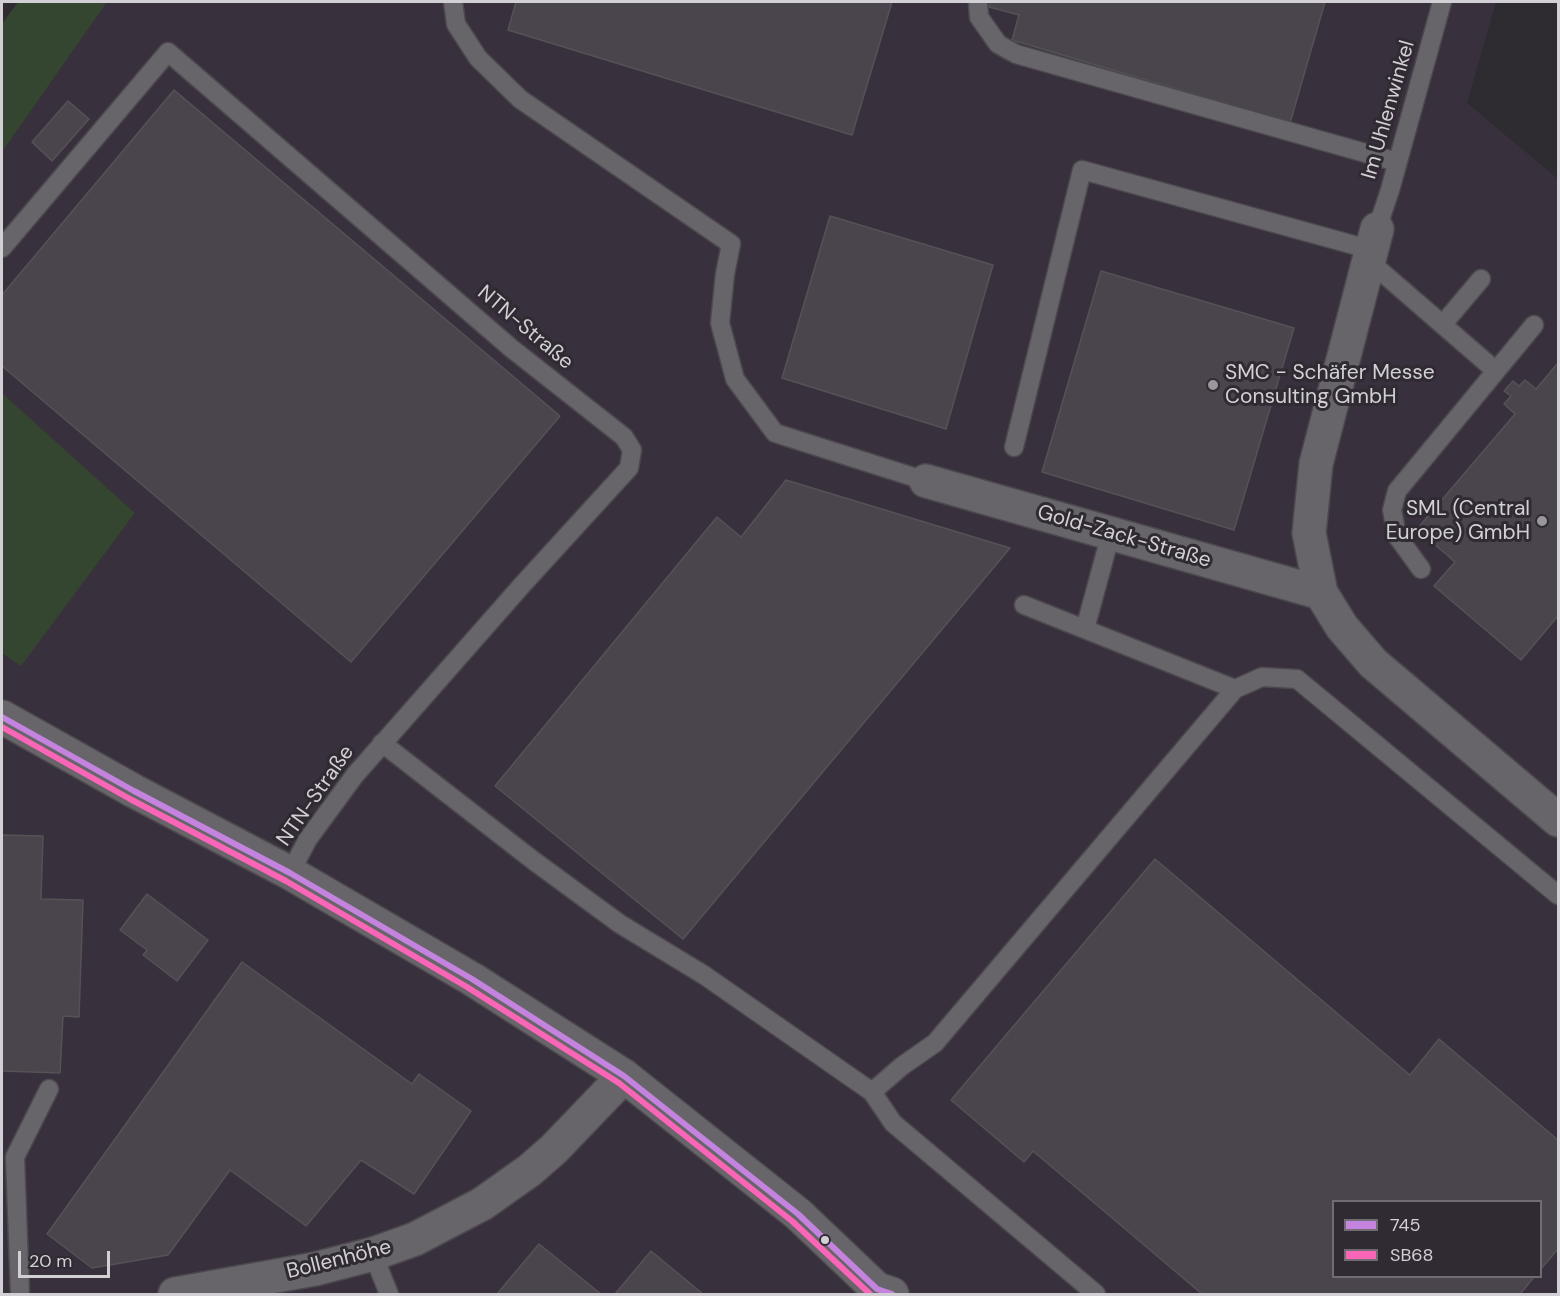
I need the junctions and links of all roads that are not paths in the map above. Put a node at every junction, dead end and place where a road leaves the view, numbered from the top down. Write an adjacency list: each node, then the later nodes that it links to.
1 (453, 2): 12 (lane)
2 (978, 2): 4 (lane)
3 (1442, 2): 4 (lane, Im Uhlenwinkel)
4 (1397, 162): 5 (lane, Im Uhlenwinkel)
5 (1373, 247): 8 (lane); 11 (lane); 15 (street)
6 (2, 248): 20 (lane, NTN-Straße)
7 (1480, 279): 8 (lane)
8 (1443, 324): 10 (lane)
9 (1534, 325): 10 (lane)
10 (1496, 371): 14 (lane)
11 (1014, 447)
12 (926, 482): 13 (street, Gold-Zack-Straße)
13 (1111, 533): 15 (street, Gold-Zack-Straße); 17 (lane)
14 (1421, 569)
15 (1321, 593): 21 (street)
16 (1024, 605): 17 (lane)
17 (1085, 629): 18 (lane)
18 (1234, 689): 23 (lane); 26 (lane)
19 (2, 717): 22 (street)
20 (382, 743): 22 (lane, NTN-Straße); 26 (lane)
21 (1558, 820)
22 (290, 873): 24 (street)
23 (1558, 895)
24 (624, 1076): 27 (street, Bollenhöhe); 28 (street)
25 (49, 1089): 29 (lane)
26 (872, 1092): 32 (lane)
27 (373, 1254): 30 (street, Bollenhöhe); 31 (lane)
28 (883, 1293)
29 (20, 1294)
30 (178, 1294)
31 (389, 1294)
32 (1096, 1294)

